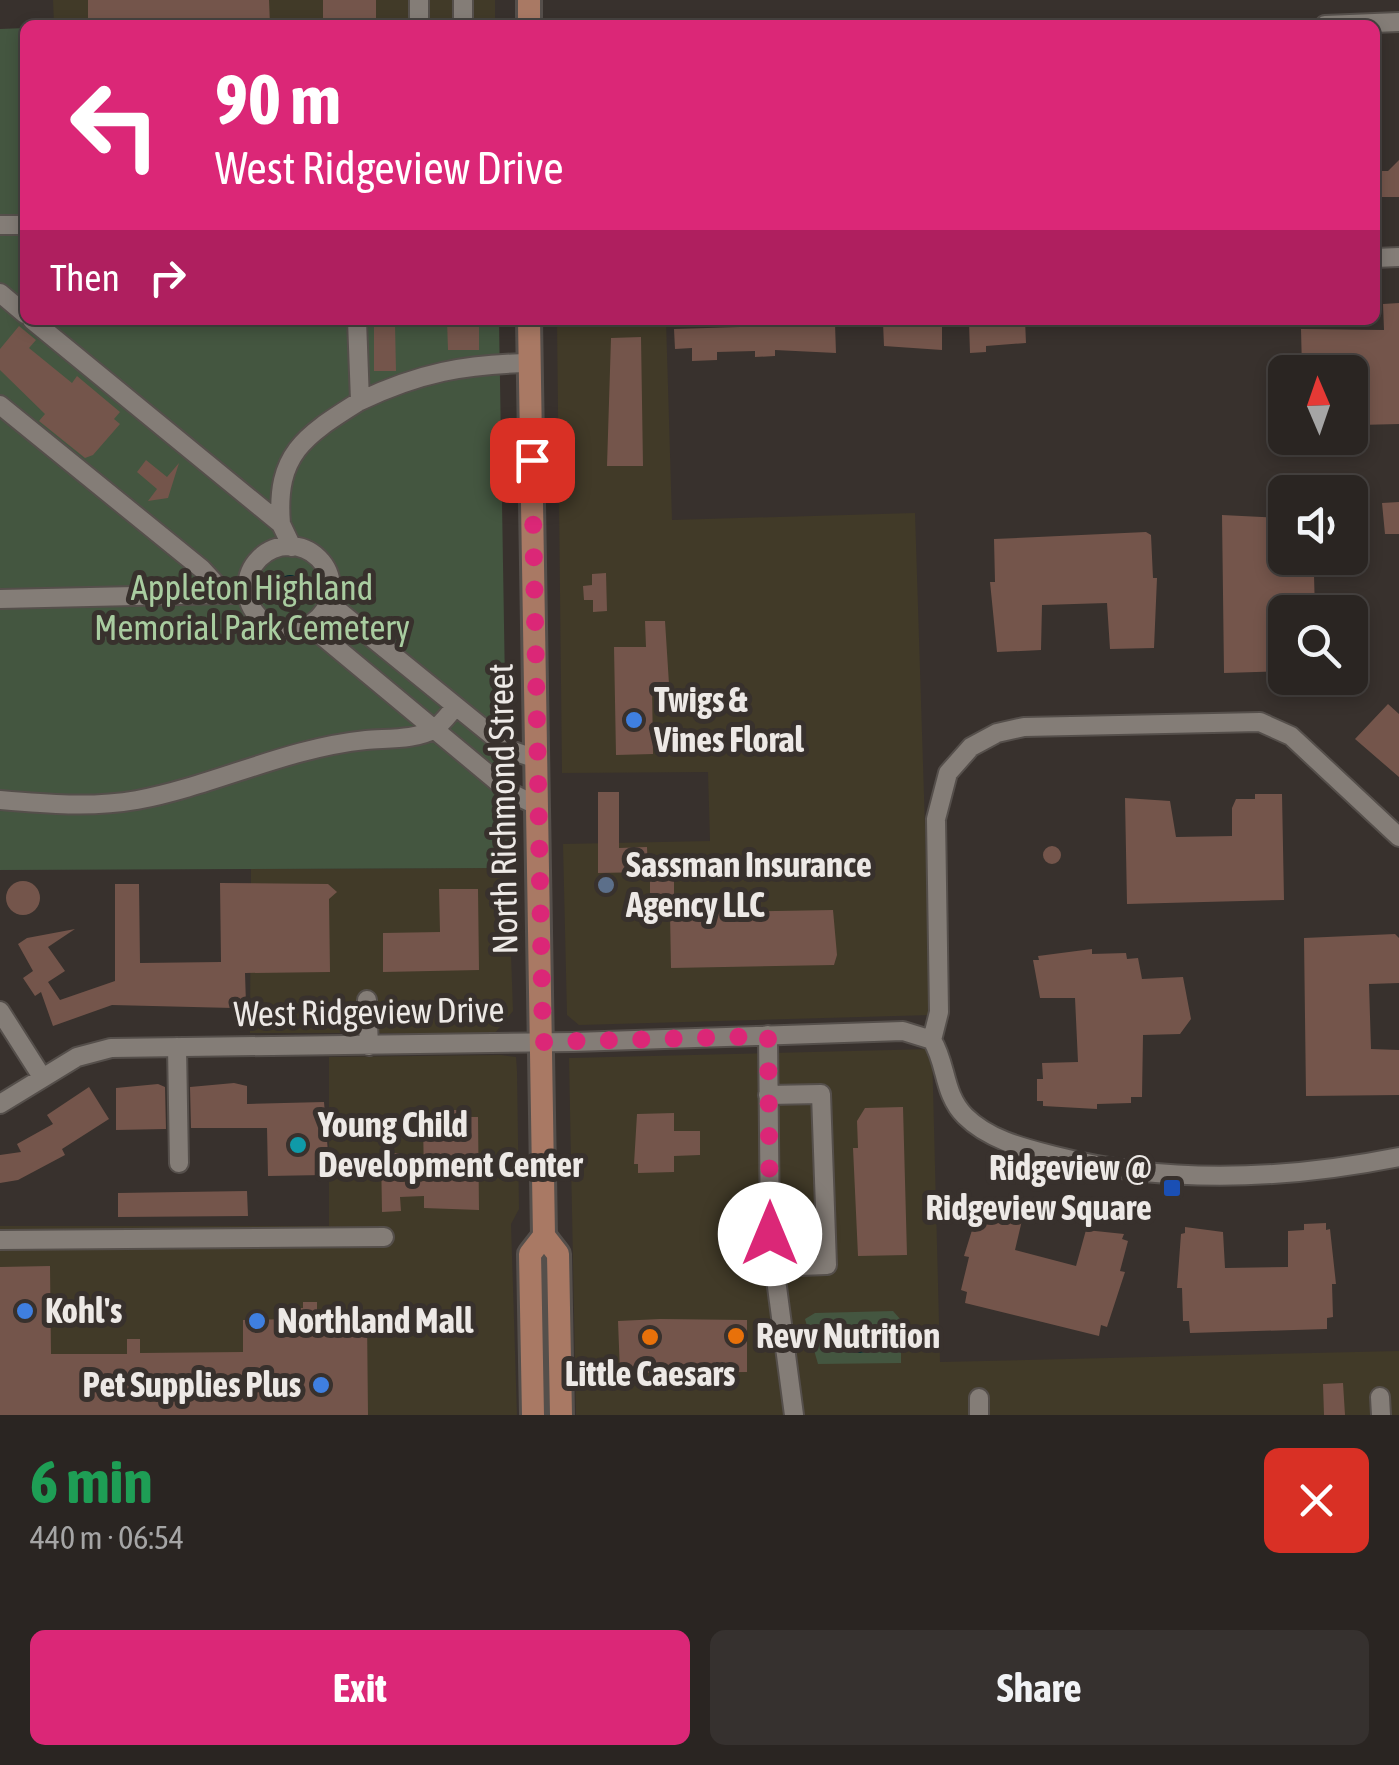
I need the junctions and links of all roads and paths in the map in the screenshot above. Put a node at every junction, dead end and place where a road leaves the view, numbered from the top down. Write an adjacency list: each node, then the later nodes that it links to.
1 (0, 294): 2 (street)
2 (20, 310)
3 (38, 325): 9 (street)
4 (357, 325): 7 (street)
5 (530, 325): 6 (main road, North Richmond Street)
6 (530, 362): 7 (street); 18 (main road, North Richmond Street)
7 (360, 401): 9 (street)
8 (0, 406): 11 (street)
9 (281, 524): 10 (street)
10 (292, 546): 12 (street); 14 (street)
11 (225, 594): 12 (street); 13 (street)
12 (247, 594): 15 (street)
13 (0, 599)
14 (328, 603): 15 (street); 16 (street)
15 (309, 625): 17 (street)
16 (455, 707): 17 (street); 18 (street)
17 (434, 729): 19 (street); 20 (street)
18 (537, 760): 20 (main road, North Richmond Street)
19 (0, 800)
20 (538, 806): 26 (main road, North Richmond Street)
21 (1399, 837): 25 (street)
22 (367, 1000): 27 (street)
23 (0, 1011): 29 (street)
24 (768, 1036): 25 (street, West Ridgeview Drive); 26 (street, West Ridgeview Drive); 30 (street)
25 (932, 1040): 32 (street)
26 (543, 1042): 27 (street, West Ridgeview Drive); 35 (main road, North Richmond Street)
27 (368, 1046): 28 (street, West Ridgeview Drive)
28 (177, 1047): 29 (street, West Ridgeview Drive); 33 (street)
29 (42, 1077): 31 (street, West Ridgeview Drive)
30 (768, 1095): 37 (street); 37 (street)
31 (0, 1104)
32 (1399, 1157)
33 (179, 1164)
34 (384, 1236): 36 (street)
35 (544, 1236): 38 (main road, North Richmond Street); 39 (main road, North Richmond Street)
36 (0, 1240)
37 (772, 1267): 40 (street)
38 (534, 1415)
39 (561, 1415)
40 (794, 1415)

